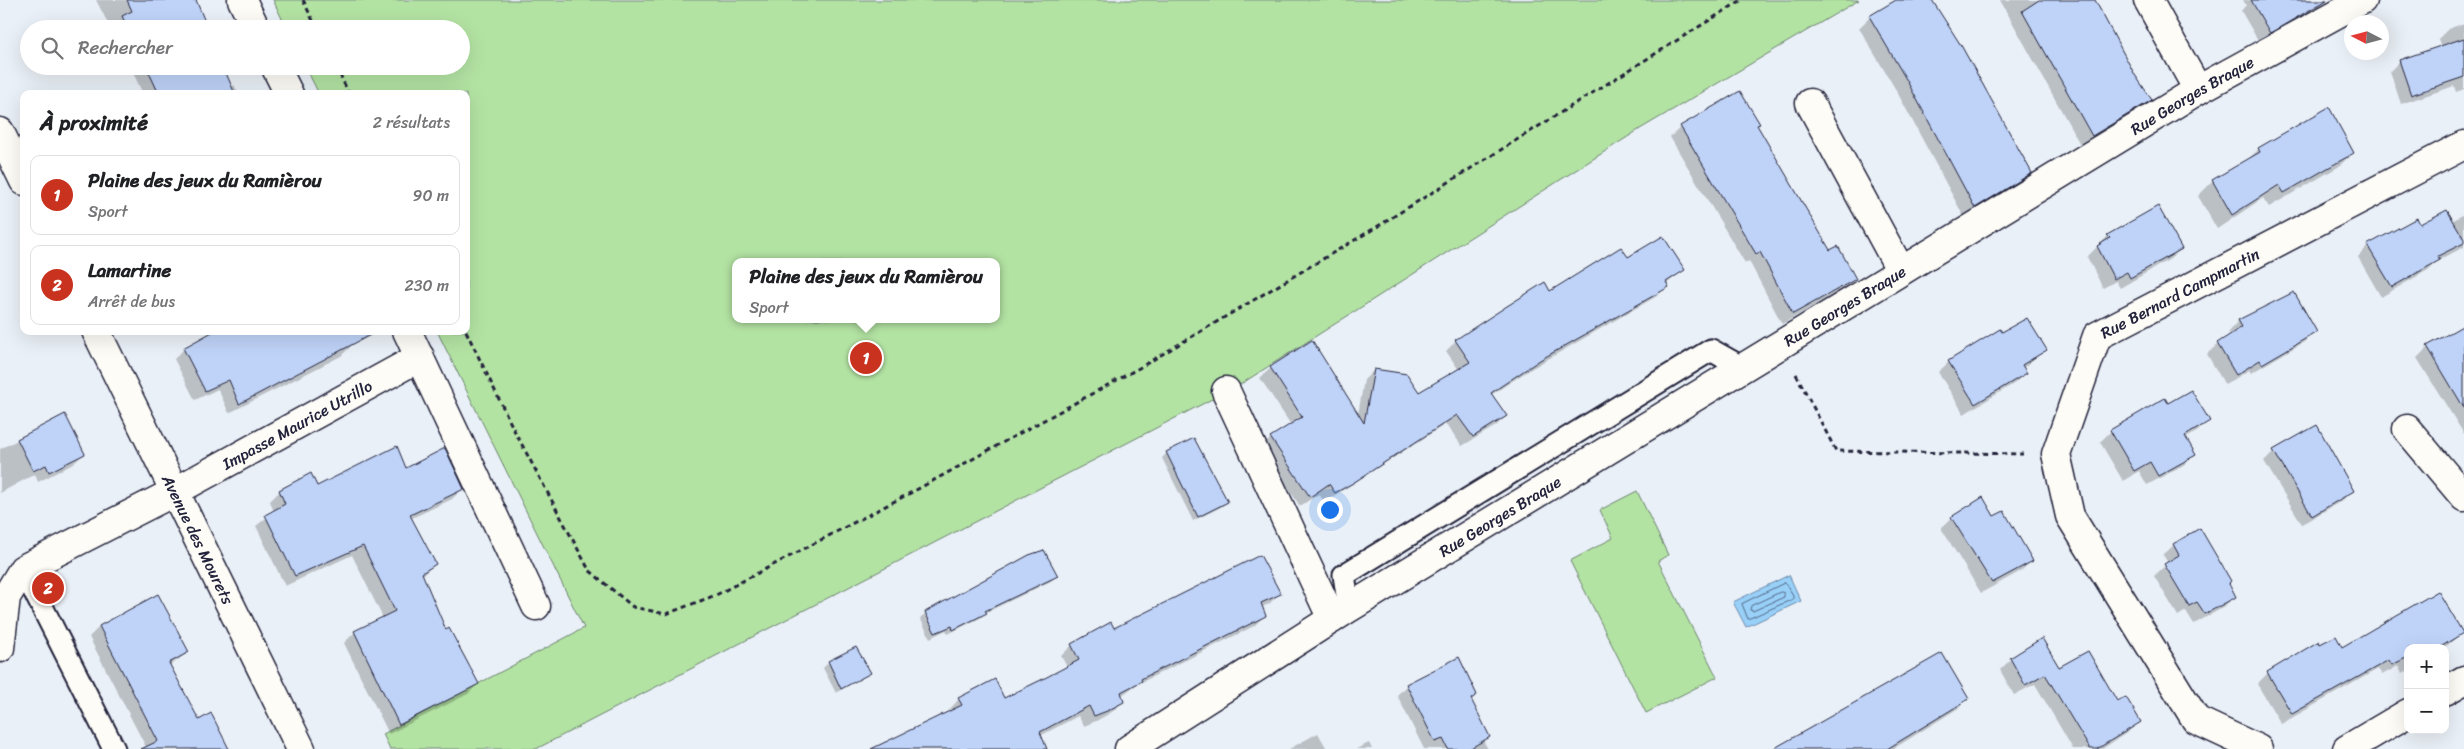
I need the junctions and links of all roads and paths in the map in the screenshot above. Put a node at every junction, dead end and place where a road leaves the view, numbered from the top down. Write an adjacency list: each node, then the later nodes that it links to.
1 (242, 0): 6 (street)
2 (303, 0): 7 (path)
3 (1742, 0): 20 (path)
4 (2148, 0): 12 (street)
5 (2362, 0): 12 (street, Rue Georges Braque)
6 (252, 20)
7 (313, 20)
8 (280, 75): 10 (street)
9 (340, 75): 11 (path)
10 (287, 90)
11 (347, 90)
12 (2198, 90): 17 (street, Rue Georges Braque)
13 (1810, 103): 17 (street)
14 (0, 132): 16 (street)
15 (2464, 145): 25 (street, Rue Bernard Campmartin)
16 (20, 173)
17 (1901, 271): 21 (street, Rue Georges Braque)
18 (98, 335): 26 (street, Avenue des Mourets)
19 (409, 335): 22 (street)
20 (468, 335)
21 (1781, 344): 25 (path); 30 (street, Rue Georges Braque)
22 (420, 356): 26 (street, Impasse Maurice Utrillo); 29 (street)
23 (1226, 391): 30 (street)
24 (2407, 429): 27 (street)
25 (2056, 454): 38 (street)
26 (174, 492): 28 (street, Impasse Maurice Utrillo); 36 (street, Avenue des Mourets)
27 (2464, 497)
28 (23, 570): 31 (street); 35 (lane)
29 (536, 606)
30 (1341, 614): 37 (street, Rue Georges Braque)
31 (0, 648)
32 (2464, 680): 33 (street)
33 (2448, 689)
34 (2404, 715): 39 (street)
35 (114, 749)
36 (301, 749)
37 (1129, 749)
38 (2258, 749)
39 (2347, 749)

